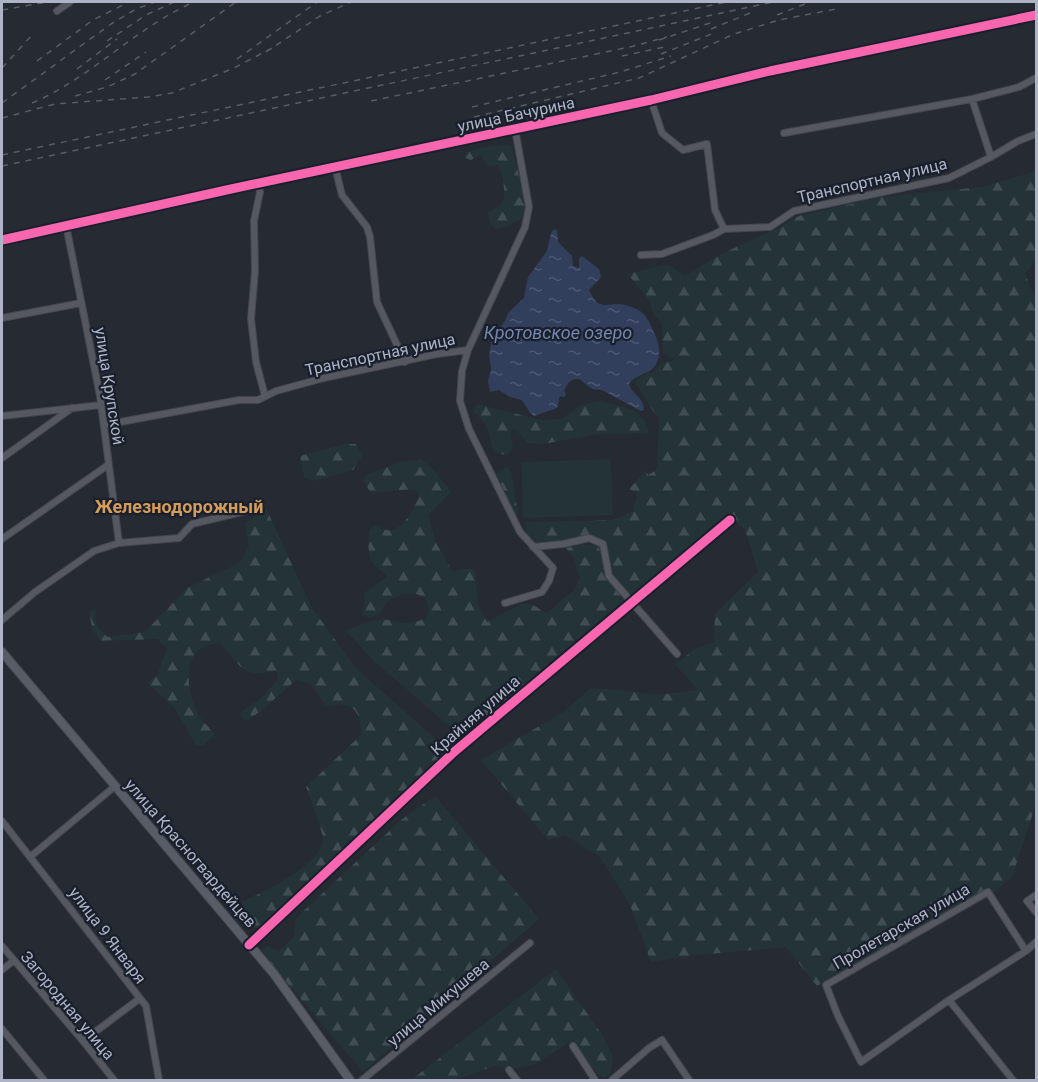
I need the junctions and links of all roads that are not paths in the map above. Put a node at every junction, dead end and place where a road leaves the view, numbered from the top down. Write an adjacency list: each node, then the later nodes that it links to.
1 (70, 2): 2 (street)
2 (57, 11)
3 (1036, 15): 6 (street, улица Бачурина)
4 (1036, 78): 5 (street)
5 (972, 99): 8 (street); 10 (street)
6 (651, 100): 7 (street, улица Бачурина); 13 (street)
7 (515, 129): 11 (street, улица Бачурина); 19 (street, Транспортная улица)
8 (784, 133)
9 (1036, 134): 10 (street, Транспортная улица)
10 (991, 157): 13 (street, Транспортная улица)
11 (335, 167): 12 (street, улица Бачурина); 20 (street)
12 (258, 183): 14 (street, улица Бачурина); 21 (street)
13 (724, 229): 16 (street, Транспортная улица)
14 (67, 230): 15 (street, улица Бачурина); 17 (street, улица Крупской)
15 (2, 240)
16 (641, 255)
17 (81, 303): 18 (street); 22 (street, улица Крупской)
18 (2, 318)
19 (468, 350): 20 (street, Транспортная улица); 32 (street)
20 (405, 362): 21 (street, Транспортная улица)
21 (265, 396): 25 (street, Транспортная улица)
22 (101, 405): 23 (street); 25 (street, улица Крупской)
23 (75, 406): 24 (street); 26 (street)
24 (2, 416)
25 (104, 425): 27 (street, улица Крупской)
26 (2, 458)
27 (108, 465): 30 (street); 31 (street, улица Крупской)
28 (261, 505): 31 (street)
29 (730, 520): 34 (street, Крайняя улица)
30 (2, 538)
31 (119, 543): 35 (street)
32 (533, 547): 33 (street); 34 (street)
33 (505, 603)
34 (632, 603): 37 (street); 45 (street, Крайняя улица)
35 (2, 620)
36 (2, 652): 38 (street, улица Красногвардейцев)
37 (677, 654)
38 (114, 787): 40 (street); 45 (street, улица Красногвардейцев)
39 (2, 821): 40 (street, улица 9 Января)
40 (30, 857): 50 (street, улица 9 Января)
41 (1036, 895): 42 (street)
42 (1036, 912)
43 (1036, 942): 47 (street, Пролетарская улица)
44 (530, 943): 60 (street, улица Микушева)
45 (249, 945): 59 (street, улица Красногвардейцев)
46 (2, 946): 48 (street, Загородная улица)
47 (1026, 951): 51 (street, Пролетарская улица); 51 (street, Пролетарская улица)
48 (13, 961): 49 (street); 53 (street, Загородная улица)
49 (2, 970)
50 (139, 999): 53 (street); 58 (street, улица 9 Января)
51 (949, 1000): 65 (street)
52 (2, 1029): 56 (street)
53 (83, 1041): 57 (street, Загородная улица)
54 (573, 1046): 62 (street)
55 (509, 1070): 61 (street)
56 (44, 1080)
57 (114, 1080)
58 (159, 1080)
59 (350, 1080)
60 (362, 1080)
61 (517, 1080)
62 (595, 1080)
63 (612, 1080): 64 (street)
64 (689, 1080)
65 (1013, 1080)

